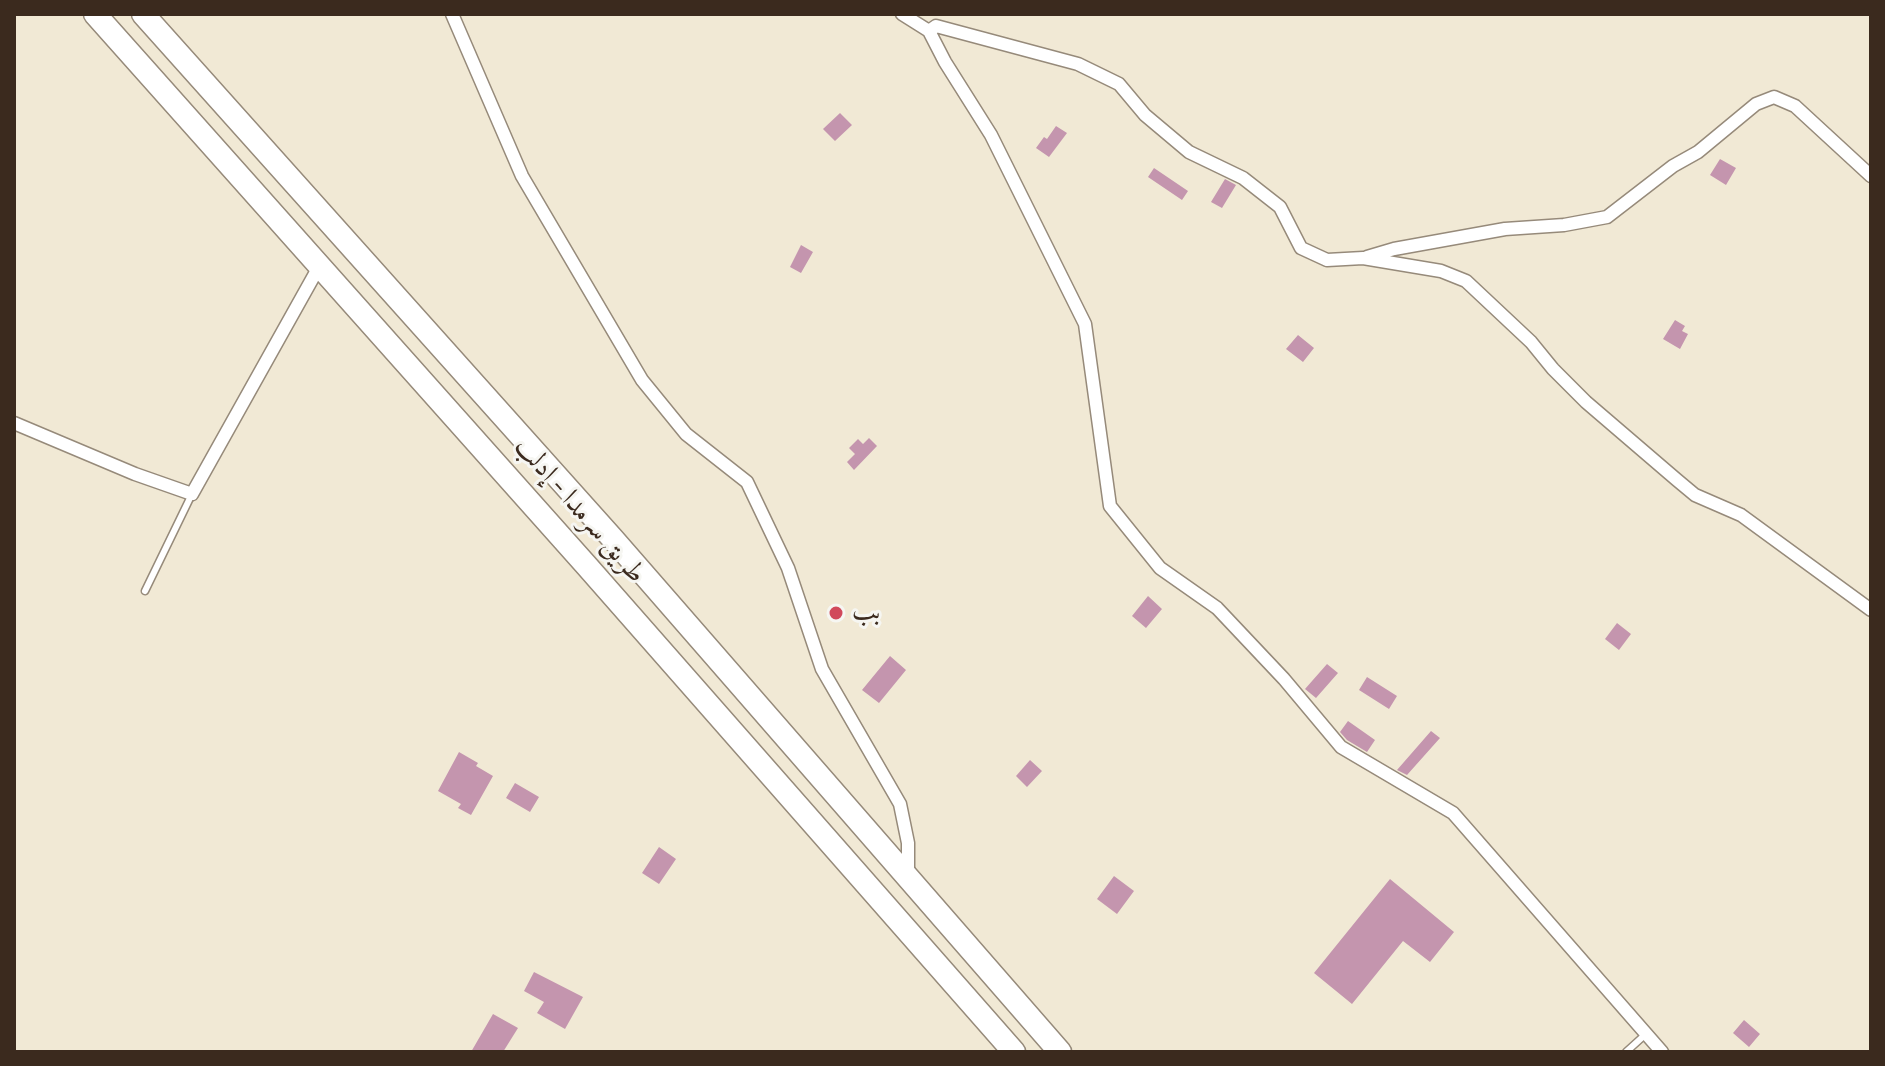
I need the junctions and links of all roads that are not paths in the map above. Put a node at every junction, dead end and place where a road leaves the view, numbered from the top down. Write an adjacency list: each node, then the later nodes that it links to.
1 (95, 14): 8 (highway, طريق سرمدا - إدلب)
2 (143, 14): 11 (highway, طريق سرمدا - إدلب)
3 (452, 14): 15 (street)
4 (902, 14): 5 (street)
5 (929, 31): 7 (street); 16 (street)
6 (1871, 176): 7 (street)
7 (1363, 258): 14 (street)
8 (320, 265): 10 (street); 12 (highway, طريق سرمدا - إدلب)
9 (14, 423): 10 (street)
10 (192, 494): 13 (lane)
11 (613, 539): 12 (highway); 15 (highway, طريق سرمدا - إدلب)
12 (586, 565): 17 (highway, طريق سرمدا - إدلب)
13 (145, 591)
14 (1871, 610)
15 (908, 878): 18 (highway, طريق سرمدا - إدلب)
16 (1647, 1033): 19 (lane); 20 (street)
17 (1014, 1052)
18 (1060, 1052)
19 (1626, 1052)
20 (1662, 1052)

